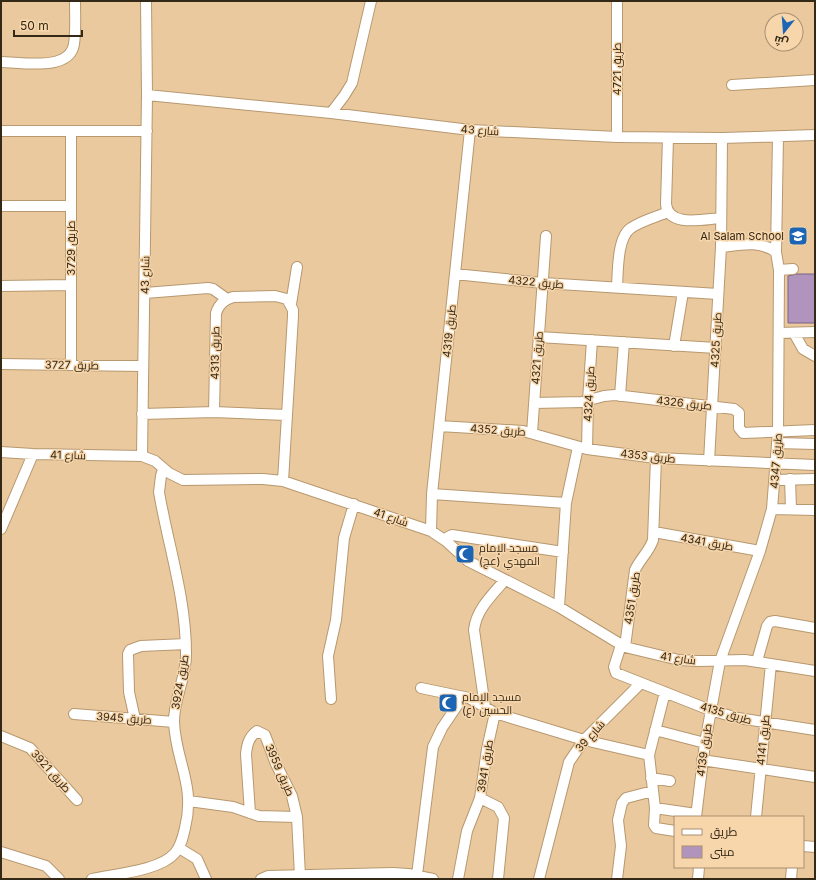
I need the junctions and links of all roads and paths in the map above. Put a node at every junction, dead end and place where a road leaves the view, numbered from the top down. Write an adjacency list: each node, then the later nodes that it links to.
1 (75, 1): 5 (street)
2 (146, 1): 8 (street, شارع 43)
3 (371, 1): 9 (street)
4 (617, 1): 15 (street, طريق 4721)
5 (1, 62)
6 (815, 80): 7 (street)
7 (732, 85)
8 (147, 95): 9 (street, شارع 43); 13 (street, شارع 43)
9 (331, 113): 10 (street, شارع 43)
10 (470, 130): 15 (street, شارع 43); 29 (street, طريق 4319)
11 (1, 131): 12 (street)
12 (71, 131): 13 (street); 20 (street, طريق 3729)
13 (147, 131): 35 (street, شارع 43)
14 (815, 135): 16 (street, شارع 43)
15 (617, 137): 17 (street, شارع 43)
16 (778, 137): 18 (street, شارع 43); 25 (street, طريق 4347)
17 (668, 138): 18 (street, شارع 43); 21 (street)
18 (722, 138): 22 (street, طريق 4325)
19 (1, 206): 20 (street)
20 (71, 206): 31 (street, طريق 3729)
21 (668, 212): 22 (street); 33 (street)
22 (720, 218): 24 (street, طريق 4325)
23 (546, 236): 30 (street, طريق 4321)
24 (721, 247): 25 (street); 36 (street, طريق 4325)
25 (776, 252): 28 (street, طريق 4347)
26 (297, 267): 38 (street)
27 (793, 269): 28 (street)
28 (779, 270): 40 (street, طريق 4347)
29 (455, 274): 30 (street, طريق 4322); 58 (street, طريق 4319)
30 (543, 283): 33 (street, طريق 4322); 42 (street, طريق 4321)
31 (71, 285): 32 (street); 49 (street, طريق 3729)
32 (1, 286)
33 (617, 287): 34 (street, طريق 4322)
34 (683, 292): 36 (street, طريق 4322); 45 (street)
35 (145, 294): 37 (street); 50 (street, شارع 43)
36 (718, 294): 46 (street, طريق 4325)
37 (227, 299): 38 (street); 55 (street, طريق 4313)
38 (291, 304): 57 (street)
39 (815, 332): 41 (street)
40 (779, 333): 41 (street); 60 (street, طريق 4347)
41 (794, 333): 47 (street)
42 (539, 337): 43 (street); 53 (street, طريق 4321)
43 (592, 340): 44 (street); 52 (street, طريق 4324)
44 (624, 342): 45 (street); 51 (street)
45 (674, 346): 46 (street)
46 (716, 348): 54 (street, طريق 4325)
47 (815, 356)
48 (1, 364): 49 (street, طريق 3727)
49 (71, 365): 50 (street, طريق 3727)
50 (142, 366): 56 (street, شارع 43)
51 (620, 396): 52 (street, طريق 4326); 54 (street, طريق 4326)
52 (588, 401): 53 (street, طريق 4326); 64 (street, طريق 4324)
53 (534, 403): 61 (street, طريق 4321)
54 (712, 406): 60 (street, طريق 4326); 69 (street, طريق 4325)
55 (214, 412): 56 (street); 57 (street)
56 (142, 414): 67 (street, شارع 43)
57 (287, 415): 76 (street)
58 (439, 426): 61 (street, طريق 4352); 77 (street, طريق 4319)
59 (815, 430): 60 (street, طريق 4326)
60 (778, 431): 62 (street, طريق 4347)
61 (532, 433): 64 (street, طريق 4352)
62 (777, 443): 63 (street); 70 (street, طريق 4347)
63 (815, 444)
64 (583, 448): 68 (street, طريق 4353); 78 (street)
65 (1, 452): 66 (street, شارع 41)
66 (33, 454): 67 (street, شارع 41); 83 (street)
67 (142, 456): 72 (street, شارع 41)
68 (656, 458): 69 (street, طريق 4353); 85 (street, طريق 4351)
69 (709, 461): 70 (street, طريق 4353)
70 (776, 463): 71 (street, طريق 4353); 75 (street, طريق 4347)
71 (815, 465)
72 (163, 468): 76 (street, شارع 41); 92 (street, طريق 3924)
73 (790, 479): 74 (street); 75 (street); 81 (street)
74 (815, 479)
75 (775, 480): 80 (street, طريق 4347)
76 (283, 481): 79 (street, شارع 41)
77 (432, 494): 78 (street); 84 (street, طريق 4319)
78 (566, 503): 88 (street)
79 (354, 504): 84 (street, شارع 41); 102 (street)
80 (772, 509): 81 (street); 87 (street, طريق 4347)
81 (791, 509): 82 (street)
82 (815, 510)
83 (1, 529)
84 (431, 531): 86 (street, شارع 41)
85 (654, 532): 87 (street, طريق 4341); 93 (street, طريق 4351)
86 (446, 541): 88 (street); 89 (street, شارع 41)
87 (760, 551): 94 (street, طريق 4347)
88 (563, 552): 90 (street)
89 (505, 580): 90 (street, شارع 41); 103 (street)
90 (559, 607): 93 (street, شارع 41)
91 (815, 628): 95 (street)
92 (186, 644): 107 (street); 108 (street, طريق 3924)
93 (623, 646): 94 (street, شارع 41); 98 (street)
94 (720, 661): 95 (street, شارع 41); 104 (street, طريق 4139)
95 (757, 661): 96 (street, شارع 41)
96 (771, 664): 97 (street, شارع 41); 109 (street, طريق 4141)
97 (815, 671)
98 (641, 683): 100 (street, طريق 4135); 113 (street, شارع 39)
99 (421, 688): 101 (street)
100 (665, 692): 104 (street, طريق 4135); 110 (street)
101 (463, 697): 103 (street); 138 (street)
102 (331, 699)
103 (485, 707): 105 (street)
104 (710, 710): 109 (street, طريق 4135); 114 (street, طريق 4139)
105 (495, 713): 113 (street); 122 (street, طريق 3941)
106 (74, 714): 107 (street, طريق 3945)
107 (135, 719): 108 (street, طريق 3945)
108 (174, 722): 124 (street, طريق 3924)
109 (765, 723): 111 (street, طريق 4135); 117 (street, طريق 4141)
110 (656, 730): 114 (street); 115 (street)
111 (815, 730)
112 (1, 736): 123 (street, طريق 3921)
113 (584, 740): 115 (street); 147 (street, شارع 39)
114 (705, 743): 116 (street, طريق 4139)
115 (649, 755): 119 (street)
116 (702, 760): 117 (street); 127 (street, طريق 4139)
117 (760, 769): 118 (street); 128 (street, طريق 4141)
118 (815, 776)
119 (652, 778): 120 (street); 121 (street)
120 (670, 781)
121 (653, 791): 125 (street); 148 (street)
122 (480, 798): 145 (street); 146 (street, طريق 3941)
123 (77, 800)
124 (189, 801): 126 (street); 133 (street, طريق 3924)
125 (655, 808): 127 (street); 130 (street)
126 (250, 813): 129 (street); 129 (street, طريق 3959)
127 (696, 816)
128 (756, 816)
129 (297, 817): 139 (street, طريق 3959)
130 (674, 831)
131 (804, 846): 132 (street)
132 (815, 847)
133 (179, 848): 141 (street); 142 (street)
134 (1, 852): 140 (street)
135 (699, 868): 149 (street)
136 (792, 868): 150 (street)
137 (392, 876): 138 (street); 139 (street)
138 (412, 876): 144 (street)
139 (306, 877): 143 (street)
140 (57, 878)
141 (92, 879)
142 (206, 879)
143 (261, 879)
144 (433, 879)
145 (458, 879)
146 (498, 879)
147 (539, 879)
148 (617, 879)
149 (698, 879)
150 (792, 879)

